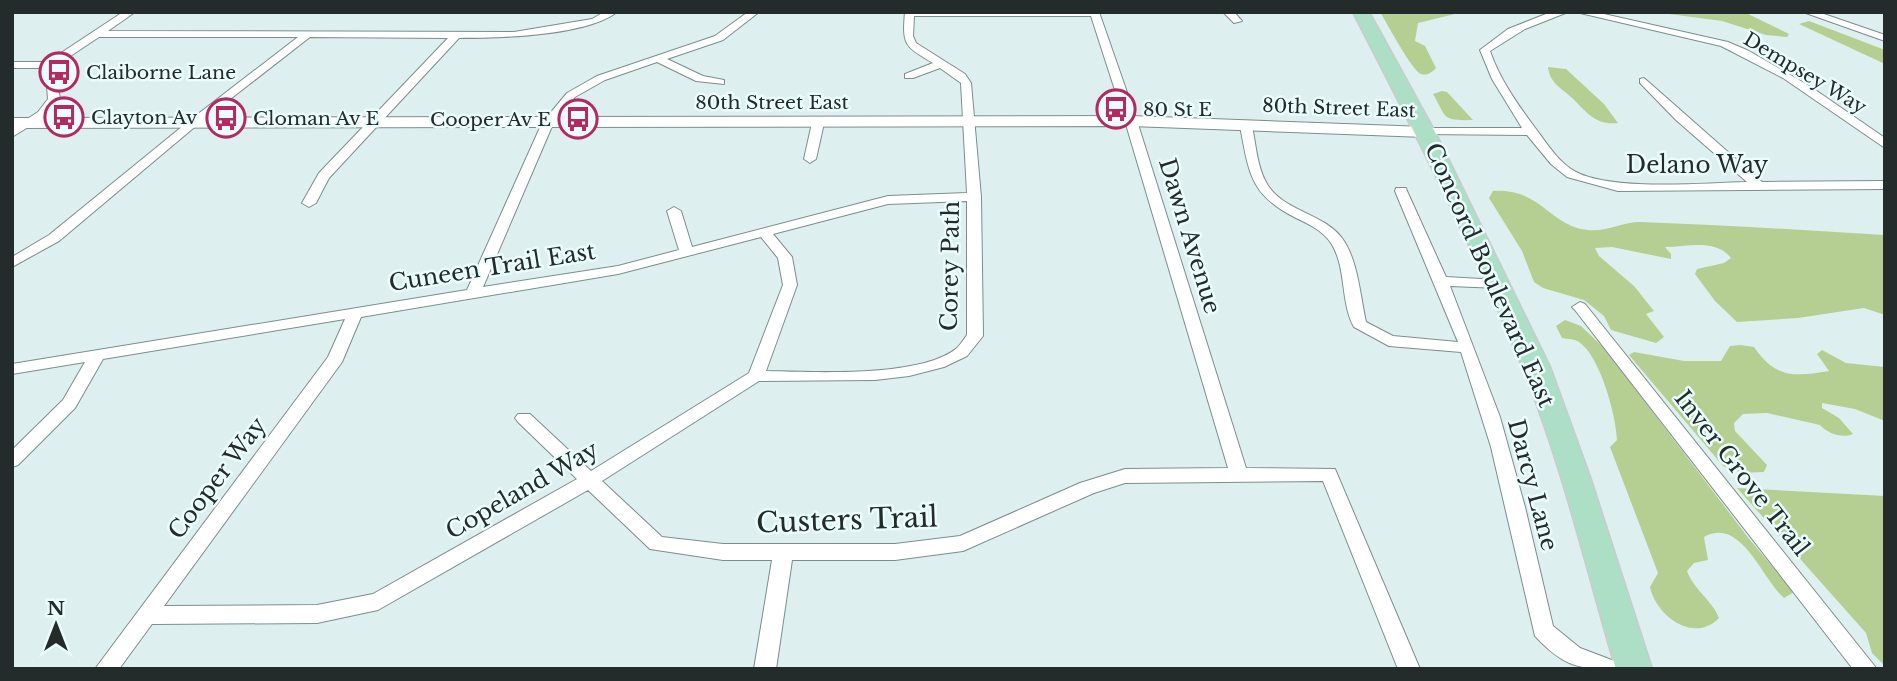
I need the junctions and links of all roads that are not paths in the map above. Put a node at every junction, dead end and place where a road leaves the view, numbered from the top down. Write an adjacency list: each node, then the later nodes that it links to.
1 (131, 12): 12 (street)
2 (612, 12): 14 (street)
3 (754, 12): 16 (street)
4 (1094, 12): 10 (street); 23 (street, Dawn Avenue)
5 (1228, 12): 11 (street)
6 (1361, 12): 32 (main road, Concord Boulevard East)
7 (1563, 12): 31 (street)
8 (1581, 12): 34 (street, Dempsey Way)
9 (1808, 12): 15 (street)
10 (910, 13): 17 (street, Corey Path)
11 (1237, 21)
12 (98, 34): 13 (street); 19 (street)
13 (306, 36): 14 (street); 25 (street)
14 (455, 36): 26 (street)
15 (1885, 38)
16 (660, 60): 22 (street); 27 (street)
17 (941, 64): 20 (street); 29 (street, Corey Path)
18 (12, 65): 19 (street)
19 (58, 65): 24 (street)
20 (909, 76)
21 (1644, 80): 37 (street)
22 (720, 82)
23 (1131, 121): 29 (street, 80th Street East); 30 (street, 80th Street East); 56 (street, Dawn Avenue)
24 (21, 123): 25 (street, 80th Street East); 33 (street)
25 (193, 123): 26 (street, 80th Street East); 44 (street)
26 (371, 123): 27 (street, 80th Street East); 40 (street)
27 (548, 123): 28 (street, 80th Street East); 47 (street)
28 (818, 123): 29 (street, 80th Street East); 35 (street)
29 (969, 123): 39 (street, Corey Path)
30 (1246, 126): 32 (street, 80th Street East); 50 (street)
31 (1531, 131): 32 (street, 80th Street East); 37 (street, Delano Way)
32 (1426, 132): 46 (main road, Concord Boulevard East)
33 (12, 134)
34 (1885, 144)
35 (810, 159)
36 (1885, 185): 37 (street, Delano Way)
37 (1759, 186)
38 (1401, 191): 45 (street, Darcy Lane)
39 (974, 197): 42 (street, Cuneen Trail East); 53 (street, Corey Path)
40 (309, 203)
41 (674, 211): 43 (street)
42 (766, 234): 43 (street, Cuneen Trail East); 53 (street)
43 (687, 253): 47 (street, Cuneen Trail East)
44 (14, 262)
45 (1441, 281): 46 (street); 50 (street, Darcy Lane)
46 (1499, 284): 64 (main road, Concord Boulevard East)
47 (474, 292): 49 (street, Cuneen Trail East)
48 (1580, 307): 65 (street, Inver Grove Trail)
49 (356, 311): 51 (street, Cuneen Trail East); 59 (street, Cooper Way)
50 (1468, 348): 63 (street, Darcy Lane)
51 (97, 355): 52 (street, Cuneen Trail East); 55 (street)
52 (12, 369)
53 (755, 376): 57 (street, Copeland Way)
54 (524, 418): 57 (street, Custers Trail)
55 (12, 461)
56 (1238, 473): 58 (street, Custers Trail); 62 (street, Custers Trail)
57 (588, 481): 58 (street, Custers Trail); 59 (street, Copeland Way)
58 (783, 552): 61 (street)
59 (145, 615): 60 (street, Cooper Way)
60 (106, 669)
61 (765, 669)
62 (1409, 669)
63 (1609, 669)
64 (1634, 669)
65 (1866, 669)

